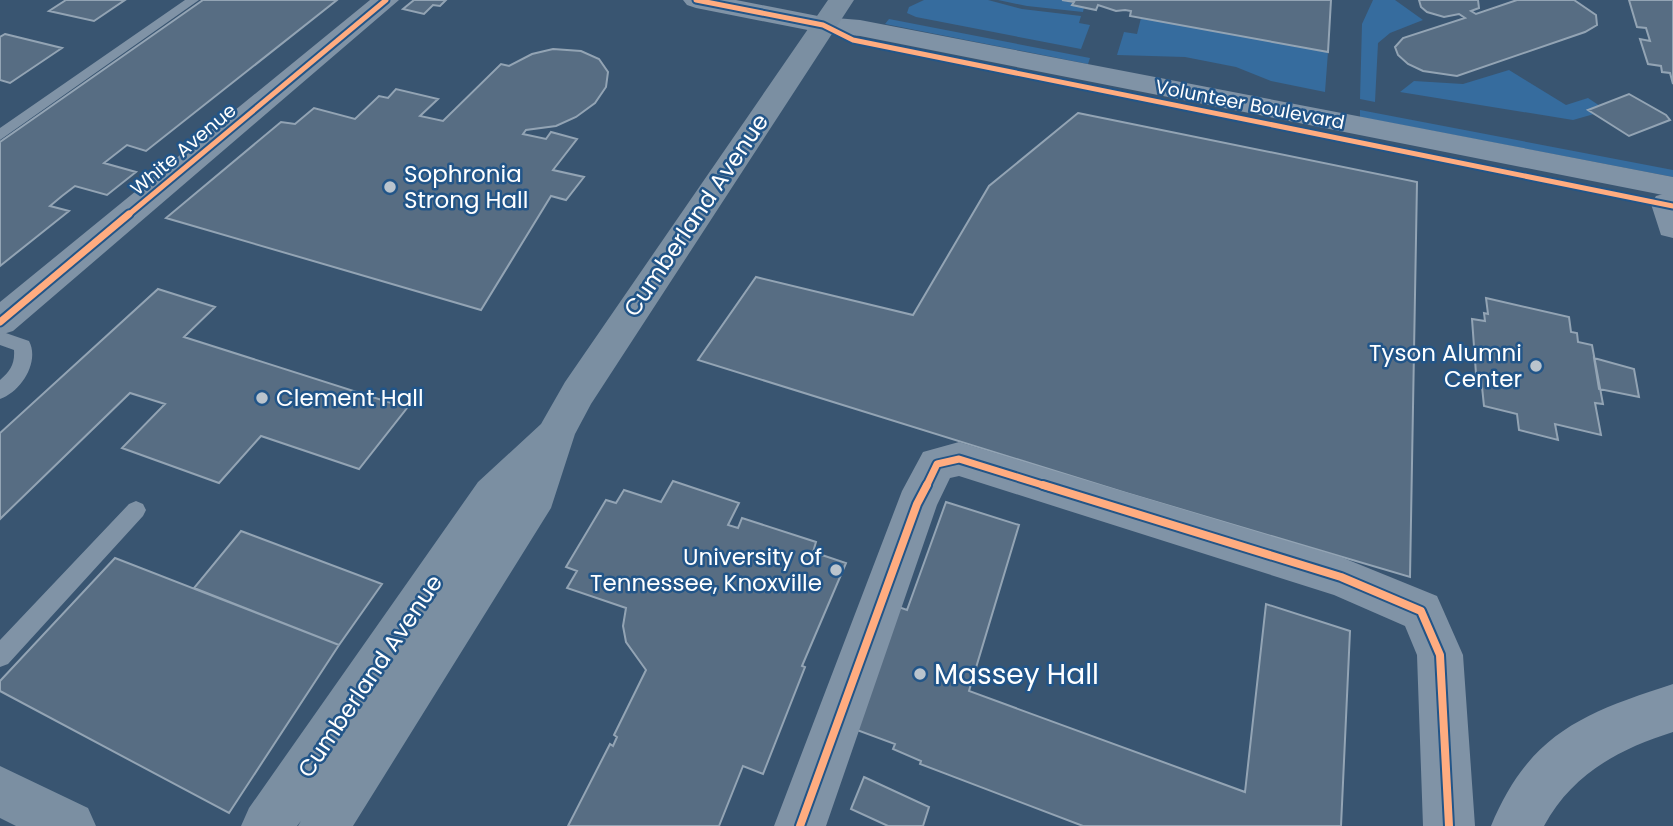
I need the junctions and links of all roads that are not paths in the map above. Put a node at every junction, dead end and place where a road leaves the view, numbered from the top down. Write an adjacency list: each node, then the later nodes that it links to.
1 (193, 0): 5 (lane)
2 (386, 0): 7 (street, White Avenue)
3 (696, 0): 4 (street, Volunteer Boulevard)
4 (832, 13): 6 (street, Volunteer Boulevard); 10 (main road, Cumberland Avenue)
5 (0, 135)
6 (1669, 202)
7 (0, 323)
8 (0, 338): 9 (lane)
9 (0, 391)
10 (556, 432): 16 (main road, Cumberland Avenue); 17 (main road, Cumberland Avenue)
11 (136, 510): 12 (lane)
12 (0, 656)
13 (1673, 708): 20 (street)
14 (0, 791): 15 (main road)
15 (70, 826)
16 (267, 826)
17 (324, 826)
18 (800, 826): 19 (street)
19 (1449, 826)
20 (1517, 826)

